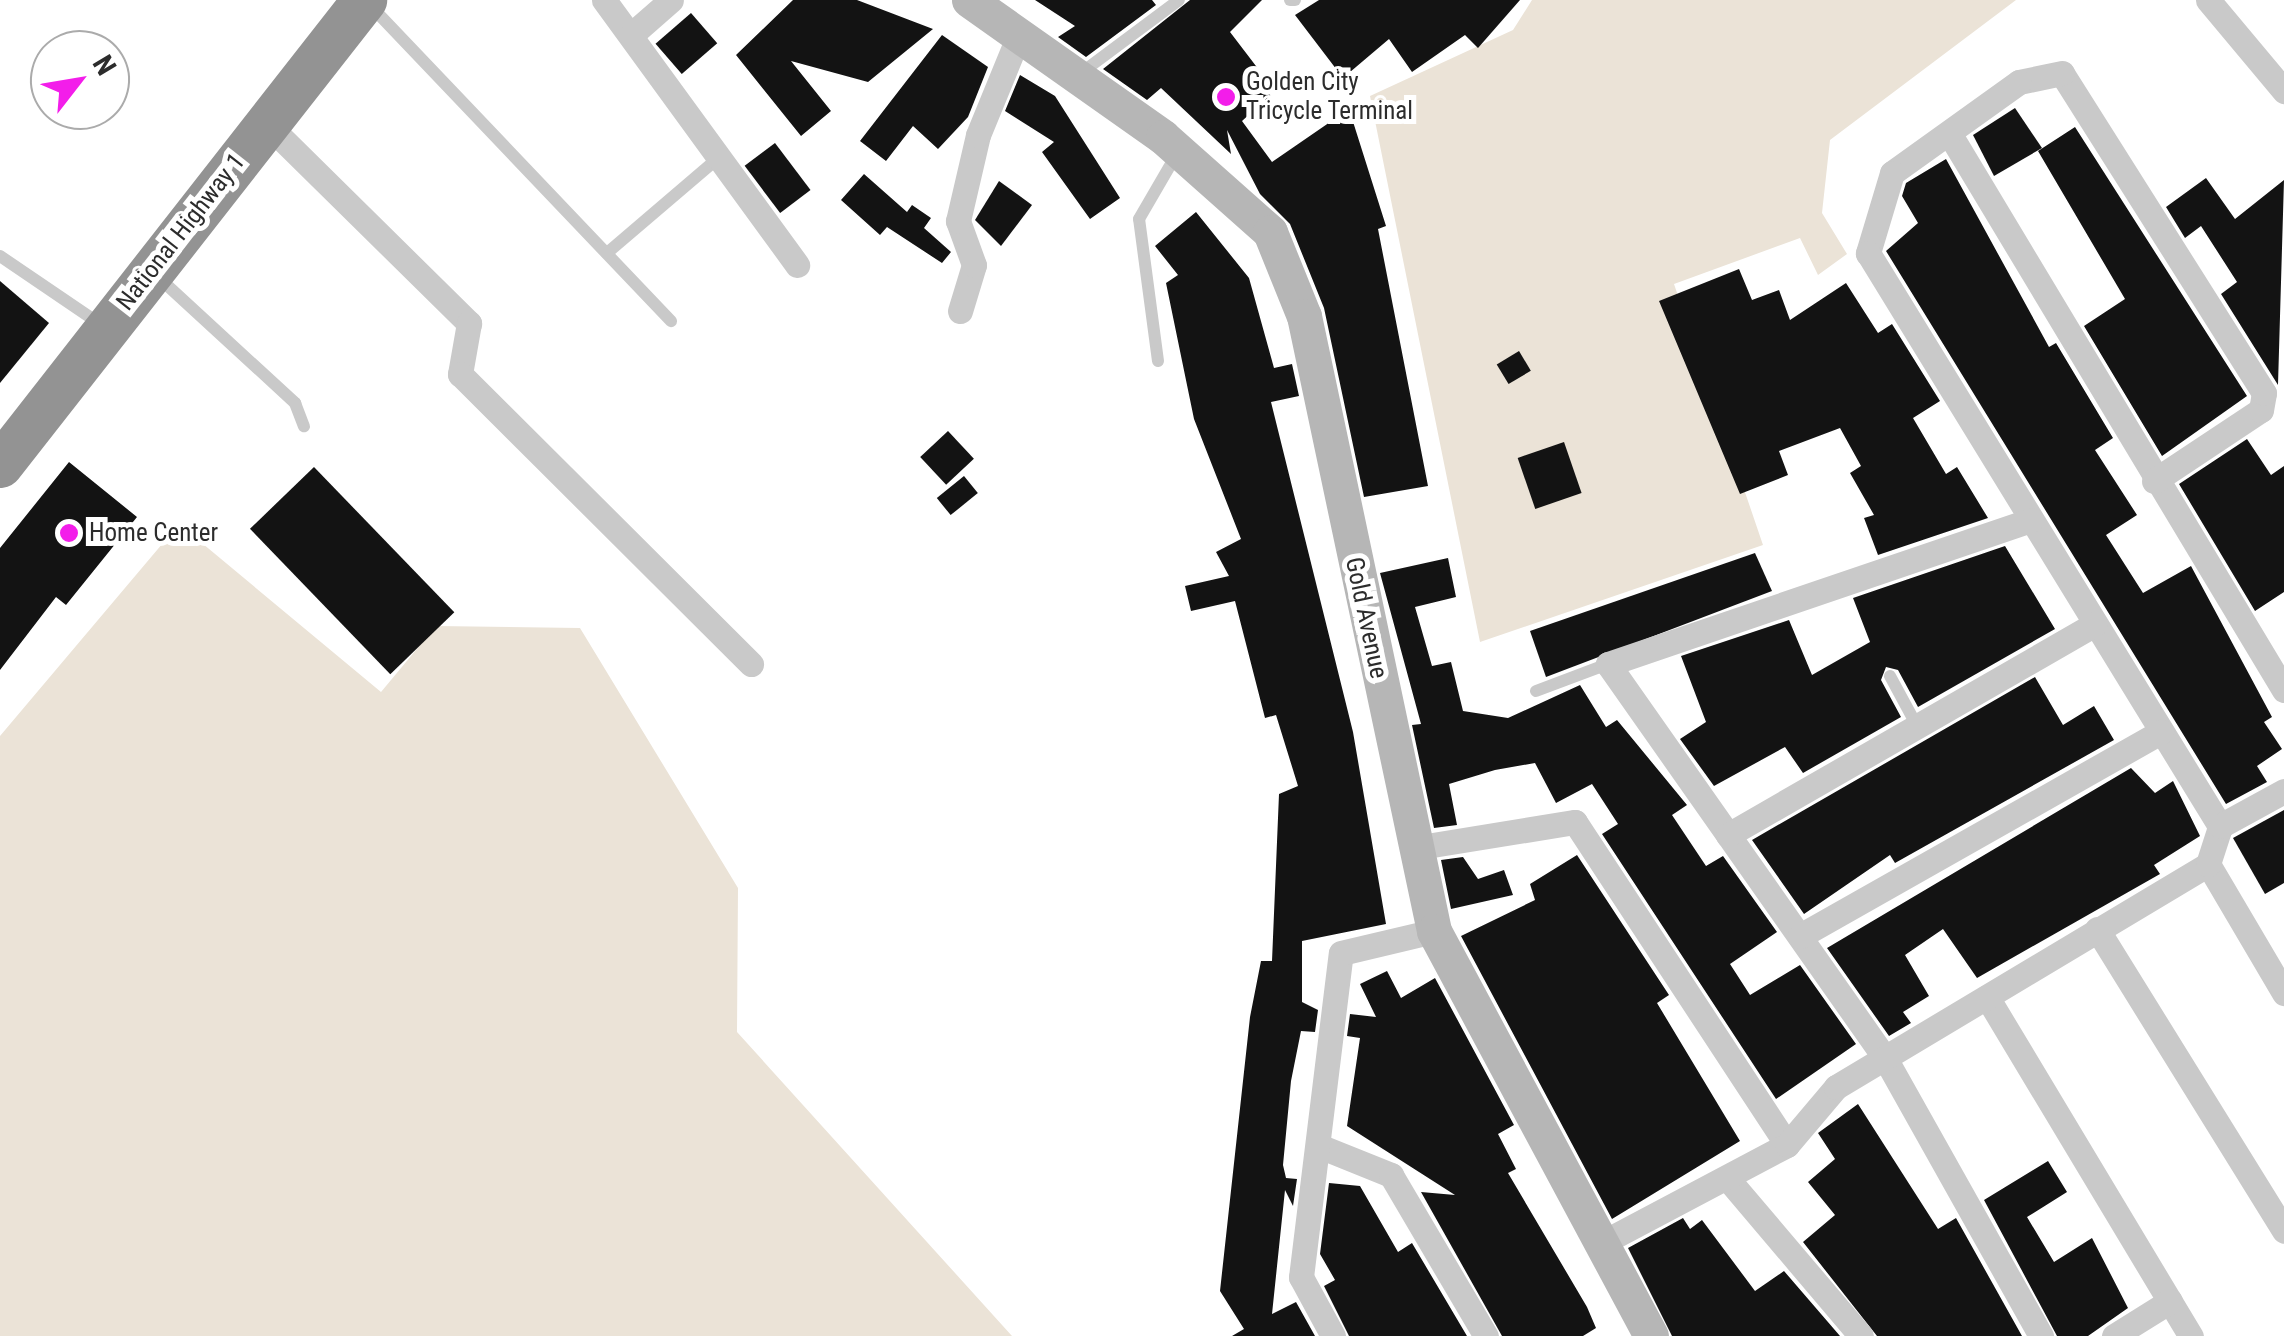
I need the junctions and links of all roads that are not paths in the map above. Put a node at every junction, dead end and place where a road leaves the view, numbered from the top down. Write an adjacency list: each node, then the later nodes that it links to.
1 (364, 0): 11 (highway, National Highway 1); 15 (lane)
2 (604, 0): 7 (street)
3 (671, 0): 7 (street)
4 (970, 0): 8 (street, Gold Avenue)
5 (1179, 0): 9 (lane)
6 (2208, 0): 10 (street)
7 (631, 34): 14 (street)
8 (1020, 35): 9 (street, Gold Avenue); 19 (street)
9 (1077, 76): 13 (street, Gold Avenue)
10 (2284, 91)
11 (266, 124): 18 (highway, National Highway 1); 28 (street)
12 (1949, 132): 25 (street); 25 (street); 26 (street)
13 (1180, 150): 22 (lane); 38 (street, Gold Avenue)
14 (716, 160): 15 (lane); 17 (street)
15 (607, 254): 20 (lane)
16 (0, 256): 21 (lane)
17 (797, 265)
18 (151, 271): 21 (highway, National Highway 1); 23 (lane)
19 (960, 311)
20 (670, 321)
21 (107, 327): 24 (highway, National Highway 1)
22 (1158, 362)
23 (304, 426)
24 (0, 465)
25 (2154, 481): 31 (street)
26 (2031, 520): 27 (street); 29 (street)
27 (2095, 624): 33 (street); 34 (street)
28 (751, 664)
29 (1608, 664): 32 (lane); 37 (street)
30 (1890, 676): 33 (lane)
31 (2284, 690)
32 (1536, 691)
33 (1917, 726): 37 (street)
34 (2161, 732): 36 (street); 42 (street)
35 (2284, 791): 36 (street)
36 (2220, 826): 39 (street)
37 (1728, 835): 42 (street)
38 (1414, 848): 41 (street, Gold Avenue); 46 (street)
39 (2208, 864): 40 (street); 43 (street)
40 (2097, 929): 44 (street); 49 (street)
41 (1434, 931): 47 (street); 50 (street, Gold Avenue)
42 (1800, 936): 45 (street)
43 (2284, 993)
44 (1987, 997): 45 (street); 51 (street)
45 (1885, 1058): 46 (street); 56 (street)
46 (1787, 1145): 48 (street)
47 (1319, 1146): 52 (street); 53 (street)
48 (1727, 1178): 50 (street); 55 (street)
49 (2284, 1230)
50 (1598, 1245): 54 (street, Gold Avenue)
51 (2170, 1301): 57 (street); 58 (street)
52 (1333, 1336)
53 (1486, 1336)
54 (1651, 1336)
55 (1862, 1336)
56 (2040, 1336)
57 (2114, 1336)
58 (2191, 1336)

